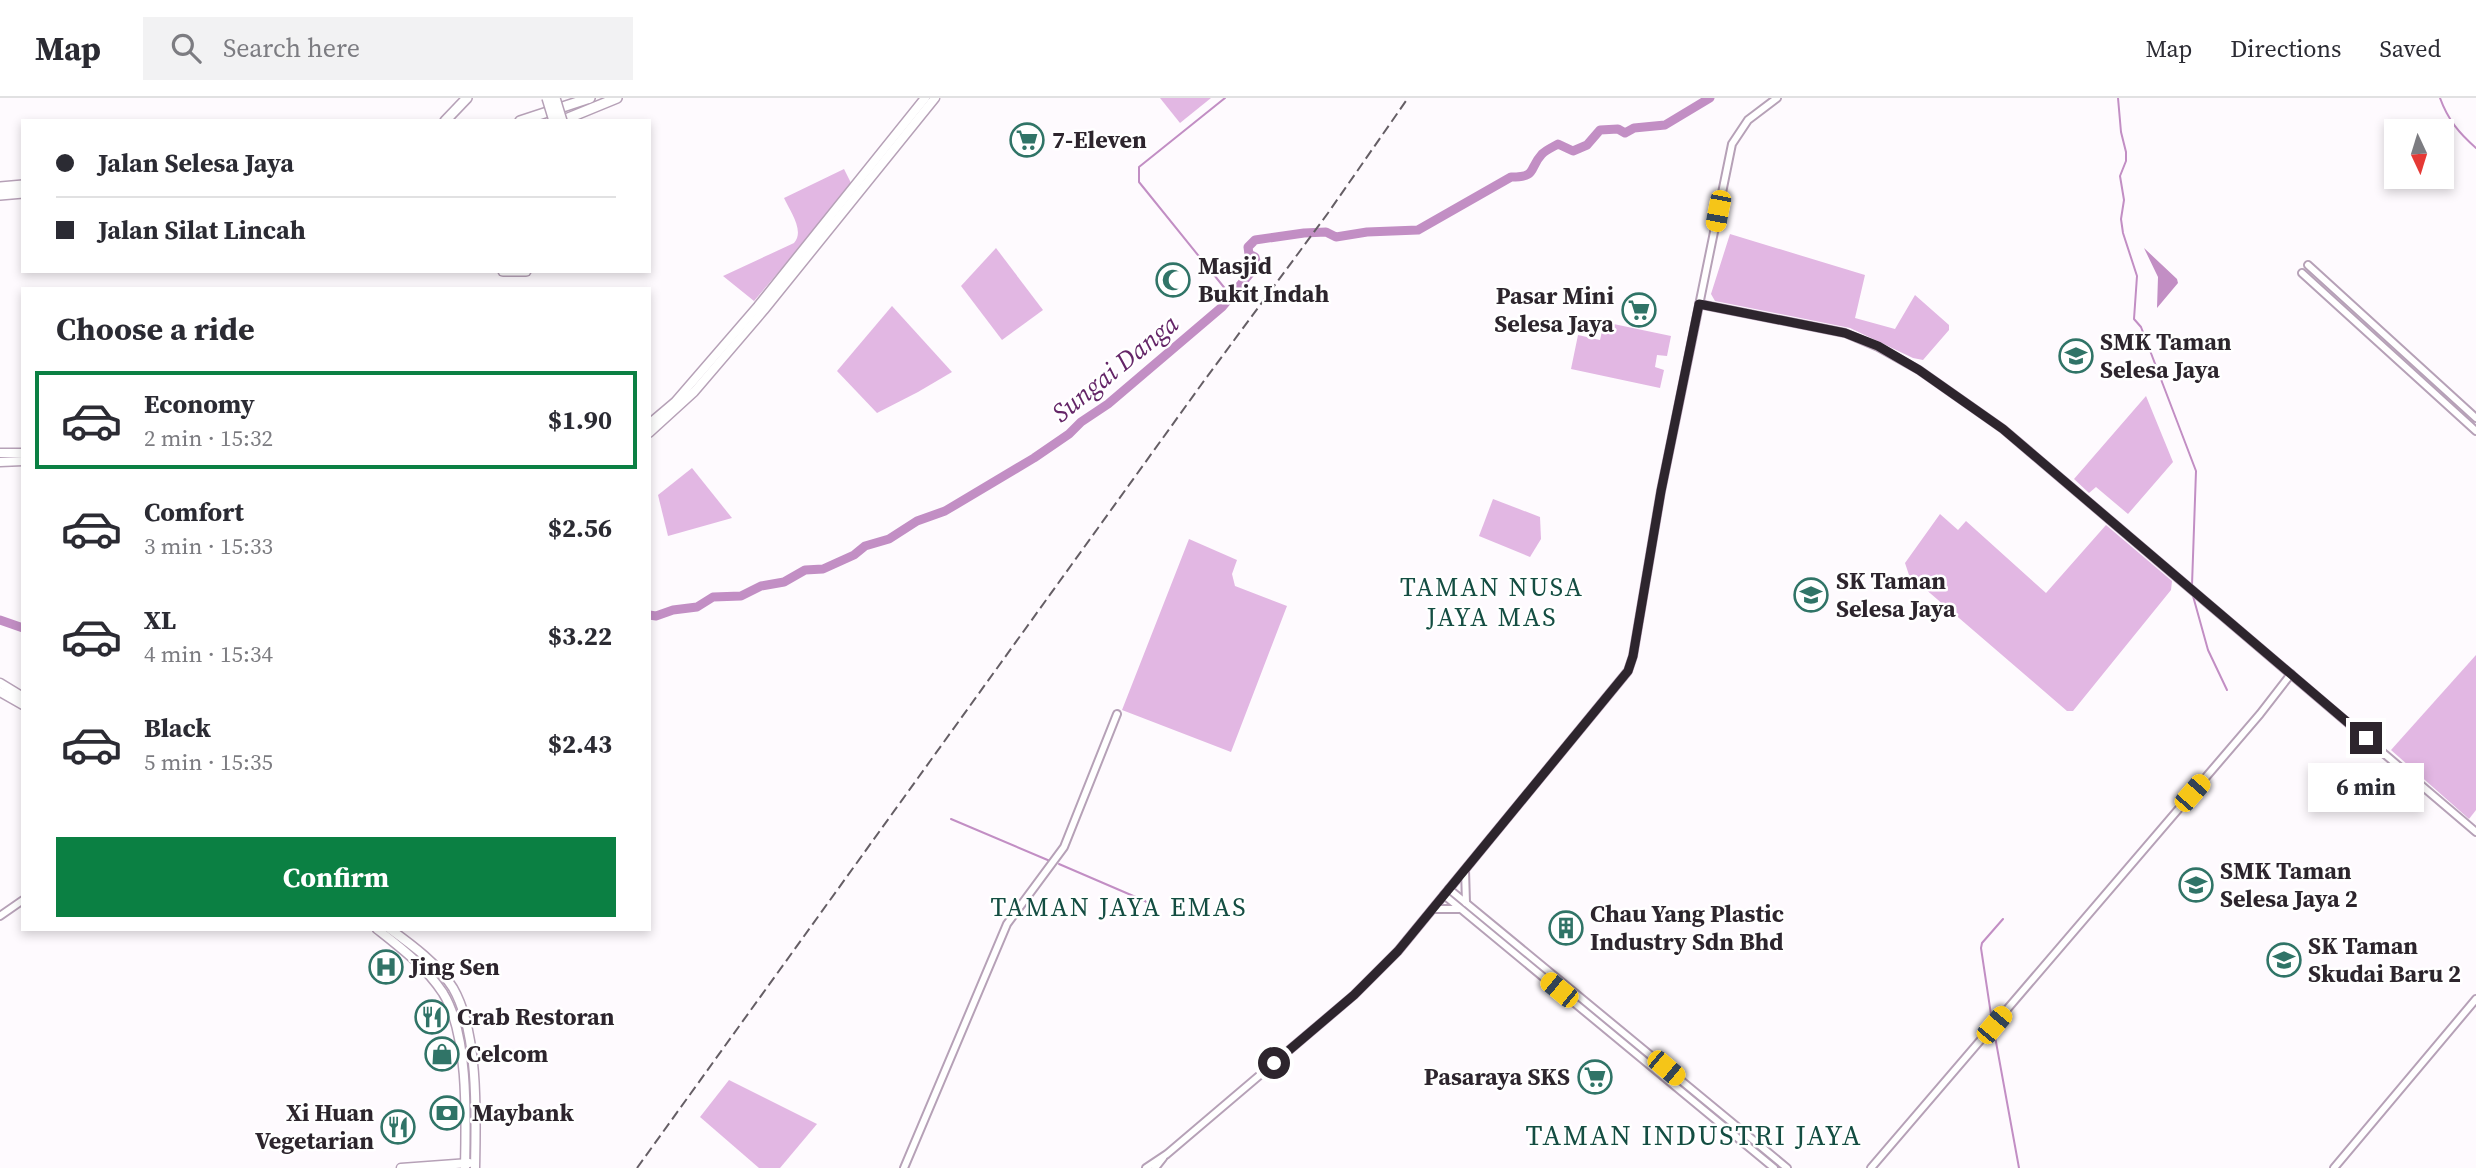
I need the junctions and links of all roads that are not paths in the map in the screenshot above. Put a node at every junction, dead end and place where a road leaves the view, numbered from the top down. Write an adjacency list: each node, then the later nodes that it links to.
1 (467, 98): 10 (highway)
2 (547, 98): 12 (highway, bridge)
3 (555, 98): 14 (highway, bridge)
4 (590, 98): 11 (highway)
5 (617, 98): 9 (highway)
6 (925, 98): 24 (main road)
7 (935, 98): 25 (main road)
8 (1777, 98): 22 (street)
9 (575, 115): 13 (highway); 15 (highway)
10 (447, 119)
11 (526, 119)
12 (553, 119)
13 (561, 119)
14 (561, 119)
15 (566, 119)
16 (21, 185): 17 (highway)
17 (0, 187)
18 (21, 193): 19 (highway)
19 (0, 195)
20 (2308, 265): 23 (street)
21 (2302, 273): 26 (street)
22 (1699, 304): 31 (street); 38 (street)
23 (2476, 418)
24 (651, 422)
25 (651, 431)
26 (2476, 432)
27 (0, 453): 28 (main road)
28 (21, 453)
29 (21, 461): 30 (main road)
30 (0, 462)
31 (2291, 674): 37 (street); 58 (street)
32 (0, 683): 34 (main road)
33 (0, 692): 35 (main road)
34 (21, 696)
35 (21, 704)
36 (1116, 715): 53 (street)
37 (2476, 832)
38 (1465, 869): 39 (street); 41 (street)
39 (1447, 892): 41 (street); 42 (street)
40 (21, 901): 43 (street)
41 (1464, 906): 42 (street); 56 (street); 57 (street)
42 (1433, 909): 48 (street)
43 (0, 916)
44 (379, 931): 47 (main road)
45 (392, 931): 51 (main road)
46 (2476, 999): 59 (street)
47 (466, 1150): 49 (main road); 50 (main road)
48 (1167, 1154): 54 (street); 55 (street)
49 (451, 1164): 50 (main road); 52 (main road)
50 (465, 1166): 51 (main road)
51 (475, 1166)
52 (401, 1168)
53 (904, 1168)
54 (1146, 1168)
55 (1155, 1168)
56 (1774, 1168)
57 (1787, 1168)
58 (1871, 1168)
59 (2334, 1168)

